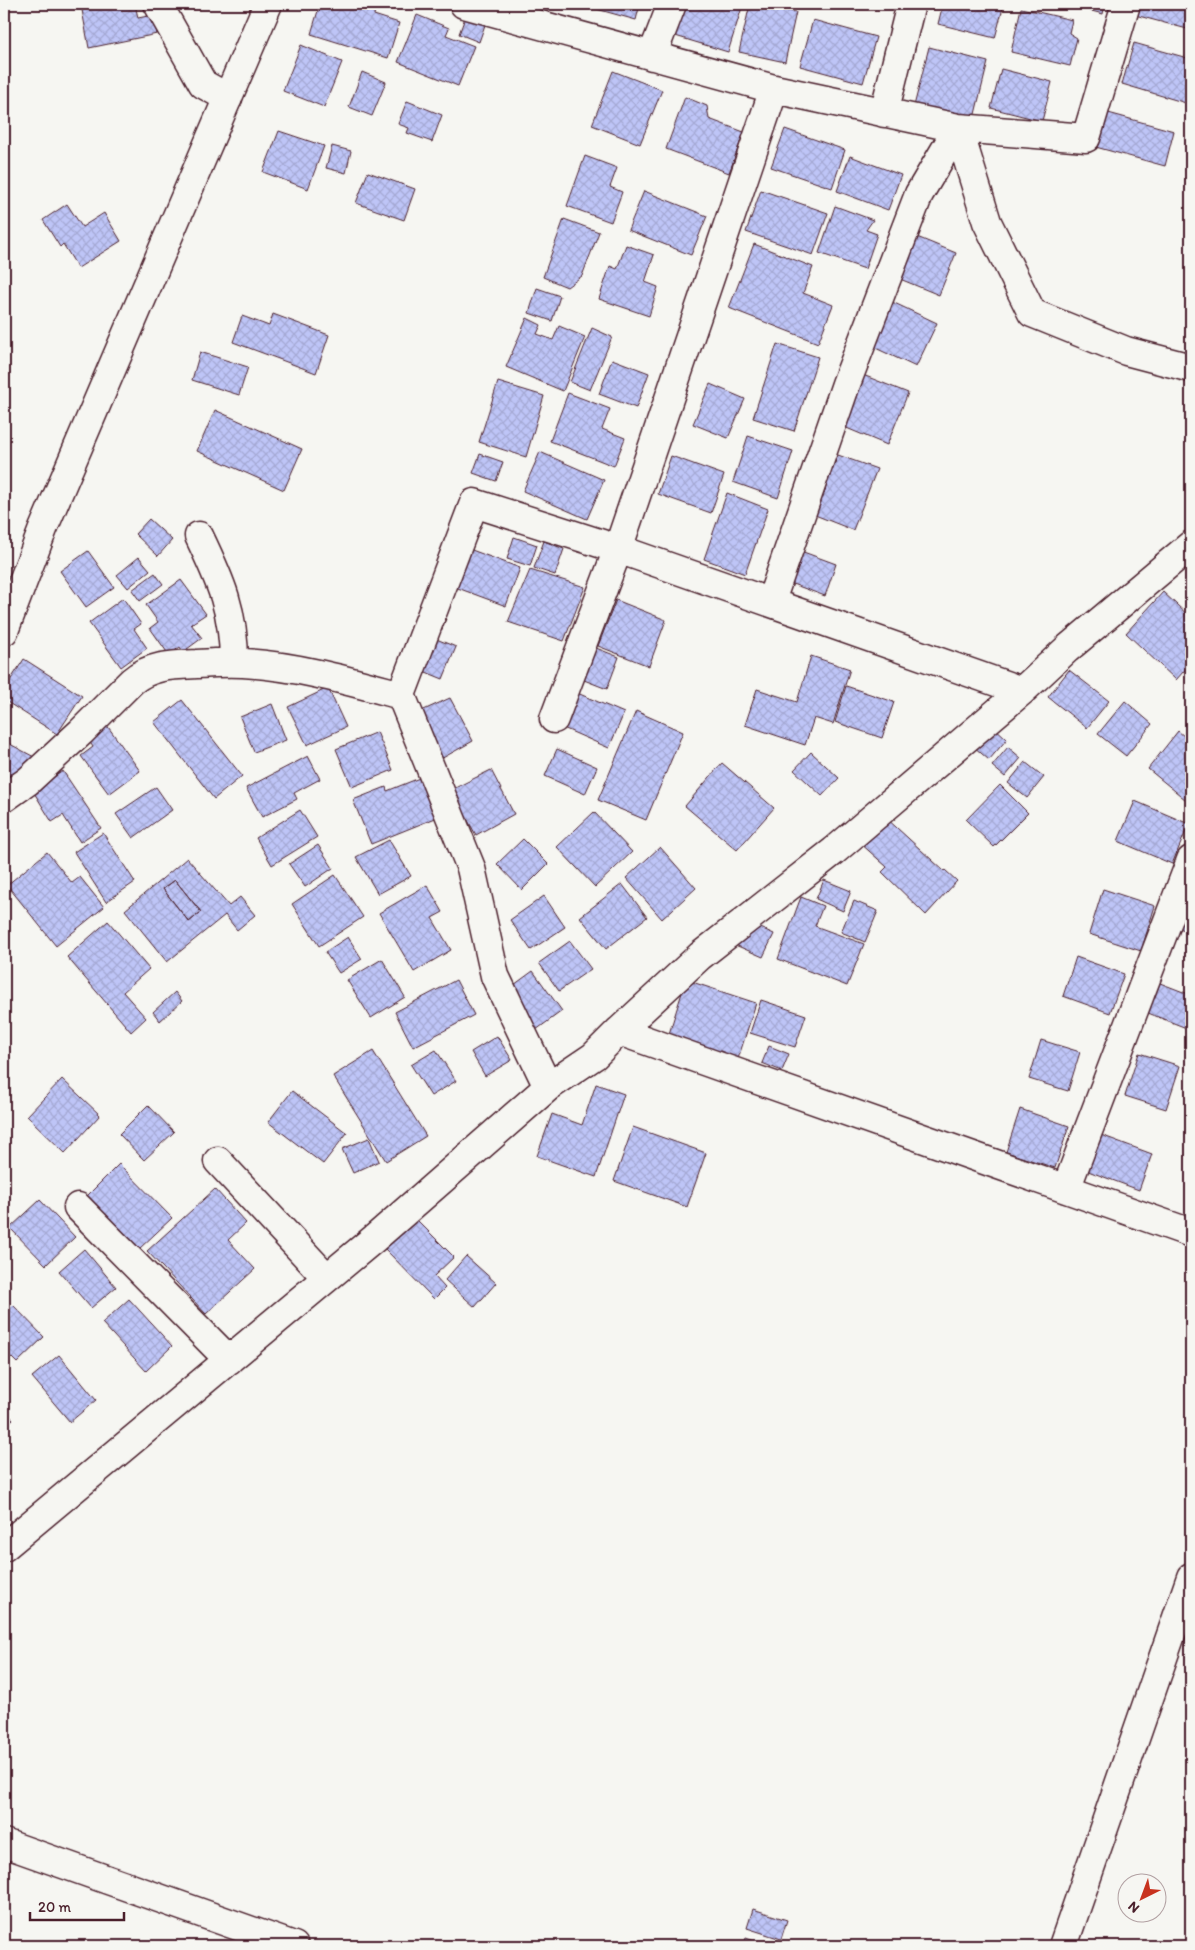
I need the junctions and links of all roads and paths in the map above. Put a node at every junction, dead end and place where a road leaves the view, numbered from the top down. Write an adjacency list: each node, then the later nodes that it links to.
1 (158, 4): 9 (street)
2 (268, 4): 9 (street)
3 (464, 4): 7 (street)
4 (672, 4): 7 (street)
5 (911, 4): 10 (street)
6 (1126, 4): 11 (street)
7 (652, 56): 8 (street)
8 (774, 89): 10 (street); 15 (street)
9 (228, 98): 17 (street)
10 (884, 113): 11 (street)
11 (958, 128): 12 (street); 16 (street)
12 (1191, 368)
13 (199, 536): 18 (street)
14 (1191, 545): 19 (street)
15 (618, 549): 16 (street); 20 (street); 21 (street)
16 (771, 601): 19 (street)
17 (4, 631)
18 (234, 663): 20 (street); 22 (street)
19 (1022, 691): 24 (street)
20 (401, 695): 25 (street)
21 (554, 719)
22 (4, 798)
23 (1191, 860): 27 (street)
24 (619, 1031): 25 (street); 27 (street)
25 (548, 1088): 30 (street)
26 (218, 1161): 30 (street)
27 (1066, 1189): 29 (street)
28 (78, 1207): 31 (street)
29 (1191, 1234)
30 (327, 1278): 31 (street)
31 (229, 1360): 32 (street)
32 (4, 1547)
33 (1191, 1576): 36 (street)
34 (4, 1843): 35 (street)
35 (294, 1946)
36 (1063, 1946)

